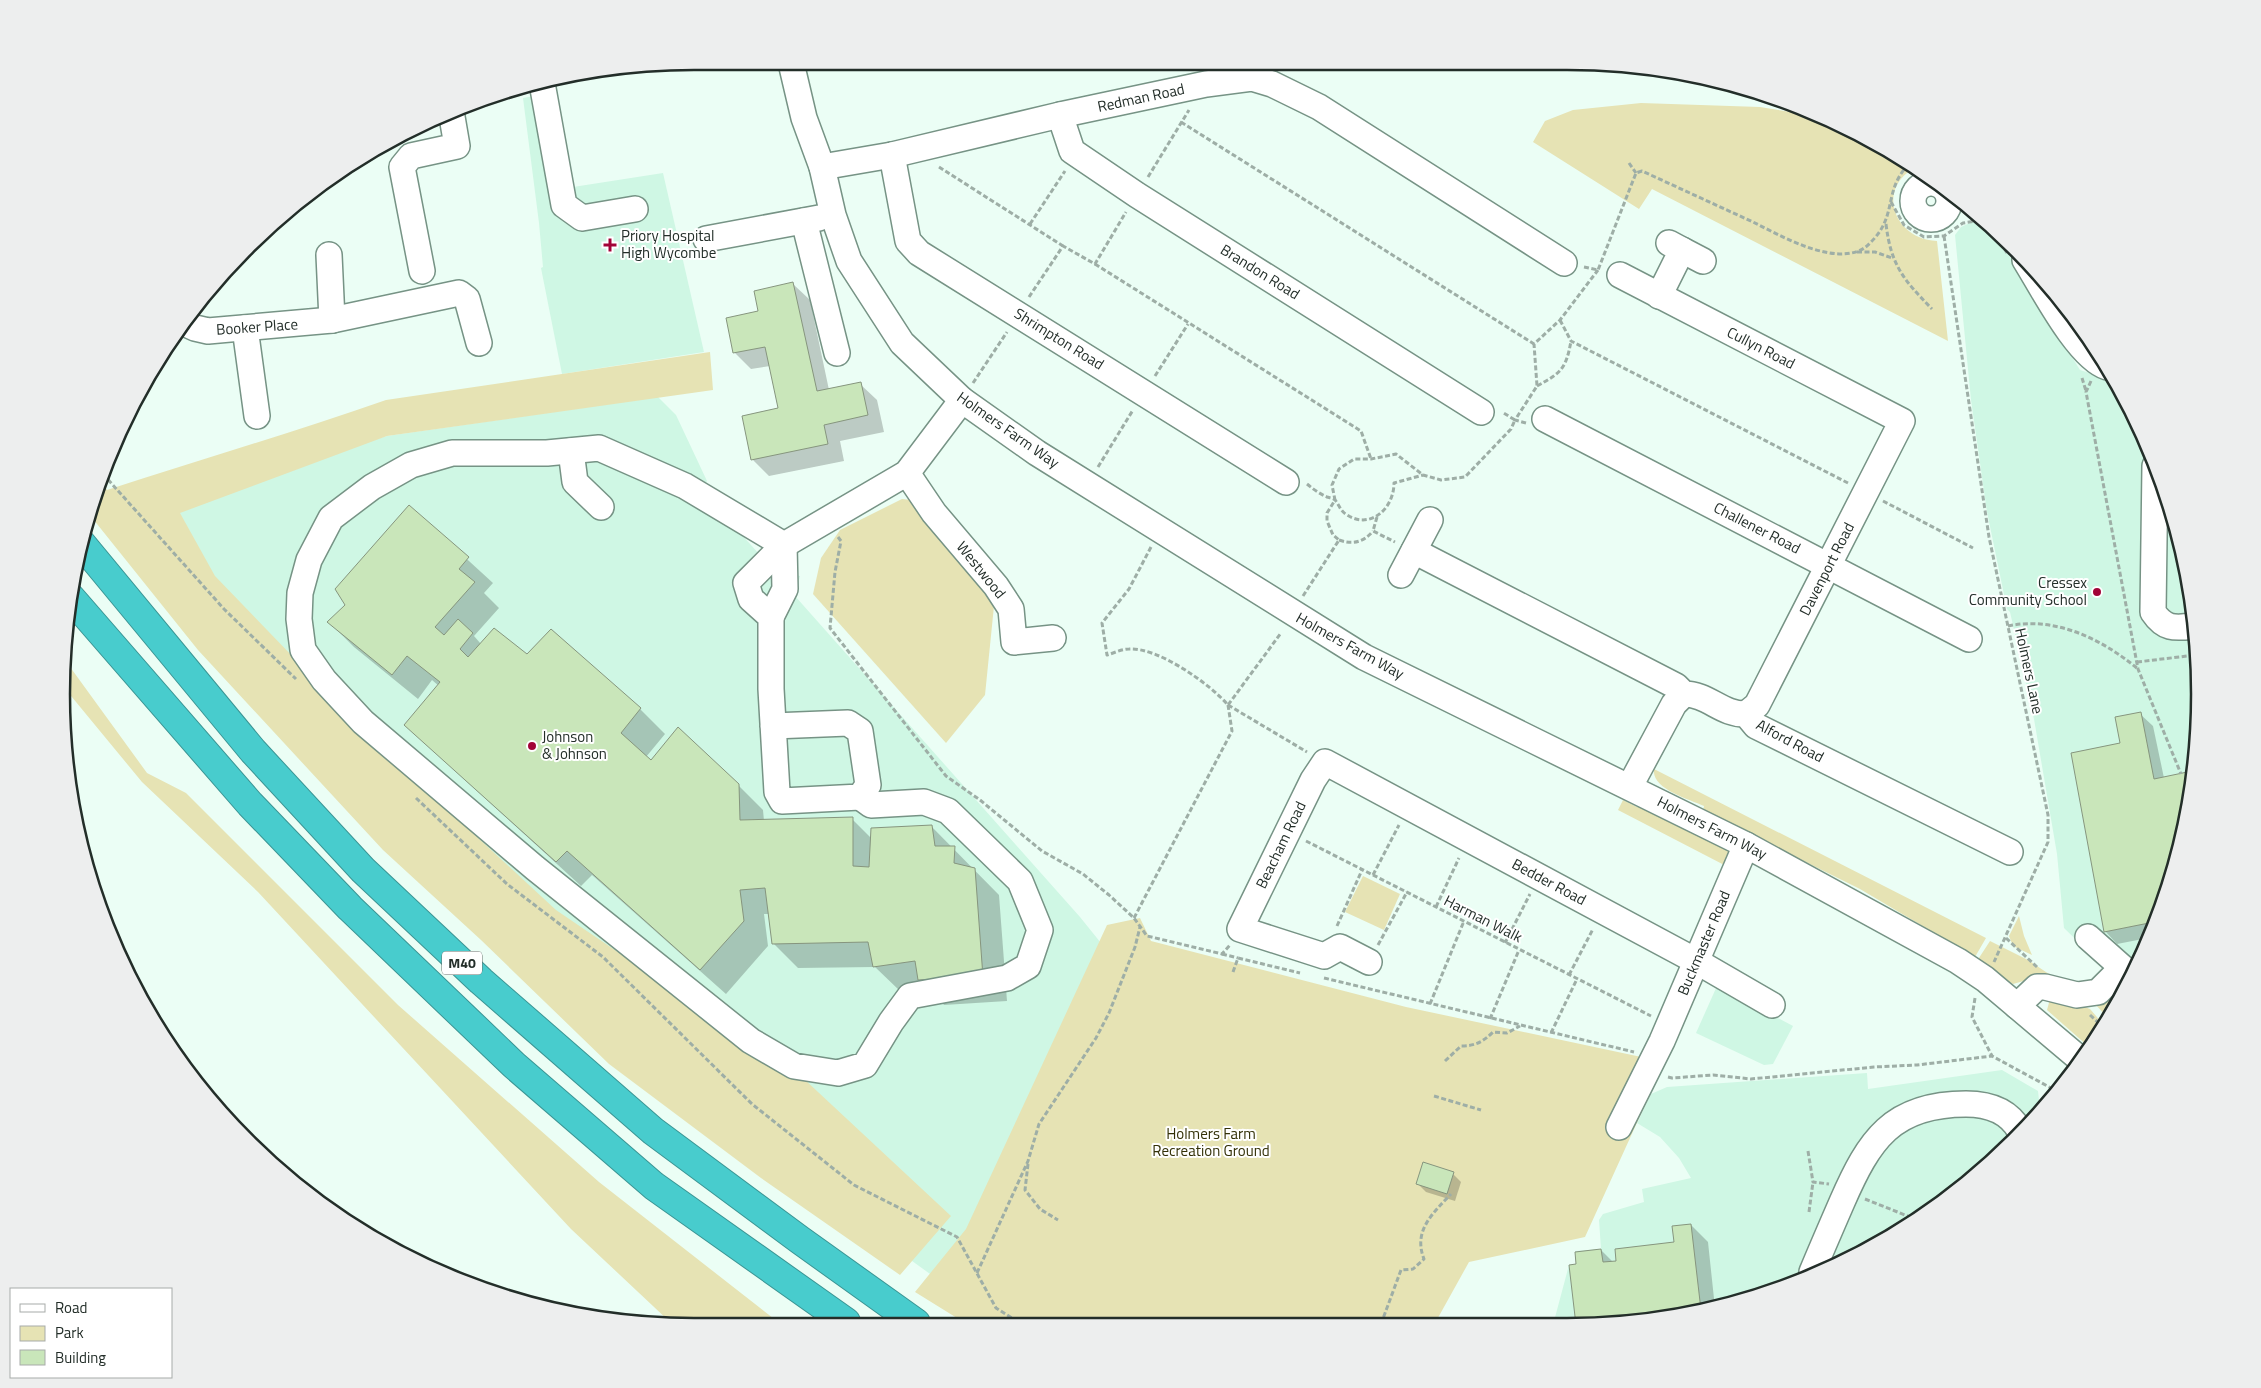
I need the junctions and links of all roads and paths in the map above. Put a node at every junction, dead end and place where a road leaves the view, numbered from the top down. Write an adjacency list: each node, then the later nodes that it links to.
1 (793, 70): 10 (street, Holmers Farm Way)
2 (1206, 84): 4 (street, Redman Road); 6 (path); 29 (street, Redman Road)
3 (543, 89): 16 (street)
4 (1060, 115): 7 (street); 8 (street, Redman Road)
5 (453, 118): 31 (street)
6 (1182, 122): 14 (path); 43 (path)
7 (1076, 154): 14 (street, Brandon Road); 20 (path)
8 (892, 155): 10 (street, Redman Road); 36 (street, Shrimpton Road)
9 (1630, 163): 13 (path)
10 (822, 167): 17 (street, Holmers Farm Way)
11 (932, 169): 20 (path)
12 (1905, 170): 15 (path)
13 (1636, 173): 26 (path); 32 (path)
14 (1137, 195): 30 (path); 49 (street, Brandon Road)
15 (1890, 202): 21 (path); 22 (path)
16 (635, 210)
17 (833, 215): 18 (street); 48 (street, Holmers Farm Way)
18 (804, 221): 23 (street); 44 (street)
19 (1974, 221): 22 (path)
20 (1030, 224): 24 (path)
21 (1886, 224): 26 (path); 28 (path)
22 (1944, 236): 78 (path, Holmers Lane)
23 (706, 239)
24 (1062, 246): 30 (path); 36 (path)
25 (1685, 251): 33 (street)
26 (1857, 252): 28 (path)
27 (329, 255): 37 (street)
28 (1892, 258): 35 (path)
29 (1564, 263)
30 (1095, 264): 54 (path)
31 (422, 271)
32 (1609, 273): 33 (street, Cullyn Road); 38 (path)
33 (1659, 296): 53 (street, Cullyn Road)
34 (2051, 301): 45 (street)
35 (1932, 309)
36 (1019, 314): 48 (path); 58 (street, Shrimpton Road)
37 (332, 320): 40 (street, Booker Place); 42 (street, Booker Place)
38 (1560, 320): 41 (path); 43 (path)
39 (190, 326): 40 (street, Booker Place)
40 (245, 328): 50 (street)
41 (1571, 341): 47 (path); 60 (path)
42 (479, 343)
43 (1534, 344): 47 (path)
44 (837, 353)
45 (2091, 356)
46 (2100, 370): 84 (path)
47 (1537, 386): 52 (path)
48 (962, 400): 56 (street); 66 (street, Holmers Farm Way)
49 (1481, 412)
50 (256, 416)
51 (1545, 419): 52 (path); 73 (street, Challener Road)
52 (1515, 420): 57 (path)
53 (1902, 421): 60 (street, Davenport Road)
54 (1372, 459): 57 (path); 61 (path)
55 (572, 461): 62 (street); 68 (street); 93 (street)
56 (907, 473): 65 (street); 81 (street, Westwood)
57 (1423, 475): 63 (path)
58 (1286, 482): 61 (path)
59 (2155, 484): 79 (street)
60 (1866, 492): 70 (path); 73 (street, Davenport Road)
61 (1334, 500): 63 (path); 69 (path)
62 (599, 508)
63 (1377, 516): 67 (path)
64 (1430, 520): 72 (street)
65 (824, 521): 68 (street); 105 (path)
66 (1160, 531): 87 (path); 92 (street, Holmers Farm Way)
67 (1373, 531): 69 (path); 72 (path)
68 (794, 539): 77 (street); 77 (street)
69 (1339, 540): 75 (path)
70 (1973, 548)
71 (87, 551): 150 (highway, M40)
72 (1414, 551): 74 (street); 86 (street, Alford Road)
73 (1830, 566): 82 (street, Challener Road); 88 (street, Davenport Road)
74 (1401, 575)
75 (1299, 602)
76 (76, 604): 149 (highway, M40)
77 (771, 617): 89 (street)
78 (2008, 626): 85 (path); 121 (path, Holmers Lane)
79 (2187, 626)
80 (1281, 633): 87 (path)
81 (1053, 638)
82 (1969, 639)
83 (2190, 656): 84 (path)
84 (2137, 662): 85 (path)
85 (2138, 669): 91 (path)
86 (1684, 694): 88 (street, Alford Road); 92 (street)
87 (1228, 705): 90 (path); 105 (path)
88 (1746, 714): 98 (street, Alford Road)
89 (773, 726): 93 (street); 93 (street)
90 (1325, 762): 94 (street, Bedder Road); 95 (street, Beacham Road)
91 (2181, 774)
92 (1630, 786): 97 (street, Holmers Farm Way)
93 (860, 797)
94 (1408, 807): 96 (street, Bedder Road); 100 (path)
95 (1288, 832): 99 (path, Harman Walk); 110 (street, Beacham Road)
96 (1468, 839): 101 (street, Bedder Road); 103 (path)
97 (1746, 844): 112 (street, Buckmaster Road); 121 (street, Holmers Farm Way)
98 (2010, 852)
99 (1362, 870): 100 (path, Harman Walk); 114 (path)
100 (1373, 876): 102 (path, Harman Walk)
101 (1539, 877): 104 (street, Bedder Road); 109 (path)
102 (1407, 892): 103 (path, Harman Walk); 113 (path)
103 (1436, 907): 106 (path, Harman Walk)
104 (1602, 910): 112 (street, Bedder Road); 119 (path)
105 (1134, 918): 107 (path)
106 (1464, 922): 109 (path, Harman Walk); 123 (path)
107 (1140, 926): 110 (path); 139 (path)
108 (2088, 937): 115 (street)
109 (1505, 942): 111 (path, Harman Walk)
110 (1233, 946): 114 (street); 116 (path); 117 (path)
111 (1519, 950): 119 (path, Harman Walk); 126 (path)
112 (1696, 961): 124 (street, Bedder Road); 129 (street, Buckmaster Road)
113 (1369, 962): 114 (street); 122 (path)
114 (1319, 966): 122 (path)
115 (2127, 971)
116 (1233, 972)
117 (1304, 974)
118 (2125, 974): 125 (street)
119 (1570, 975): 120 (path, Harman Walk)
120 (1578, 979): 128 (path); 129 (path, Harman Walk)
121 (1985, 979): 125 (street, Holmers Farm Way); 131 (path, Holmers Lane)
122 (1362, 987): 123 (path)
123 (1430, 1004): 126 (path)
124 (1772, 1005)
125 (2017, 1006): 130 (street, Holmers Farm Way)
126 (1490, 1019): 127 (path)
127 (1521, 1025): 128 (path); 132 (path)
128 (1552, 1033): 129 (path)
129 (1658, 1049): 131 (path); 137 (street, Buckmaster Road)
130 (2076, 1055)
131 (1992, 1056): 133 (path)
132 (1445, 1061)
133 (2050, 1088)
134 (1434, 1096): 135 (path)
135 (1481, 1110)
136 (2017, 1126): 147 (street)
137 (1619, 1127)
138 (1808, 1151): 140 (path)
139 (1028, 1160): 146 (path); 148 (path)
140 (1813, 1182): 141 (path); 143 (path)
141 (1835, 1187)
142 (1452, 1194): 151 (path)
143 (1809, 1212)
144 (1897, 1212): 145 (path)
145 (1909, 1216)
146 (1058, 1220)
147 (1814, 1267)
148 (977, 1273)
149 (840, 1318)
150 (909, 1318)
151 (1383, 1318)

